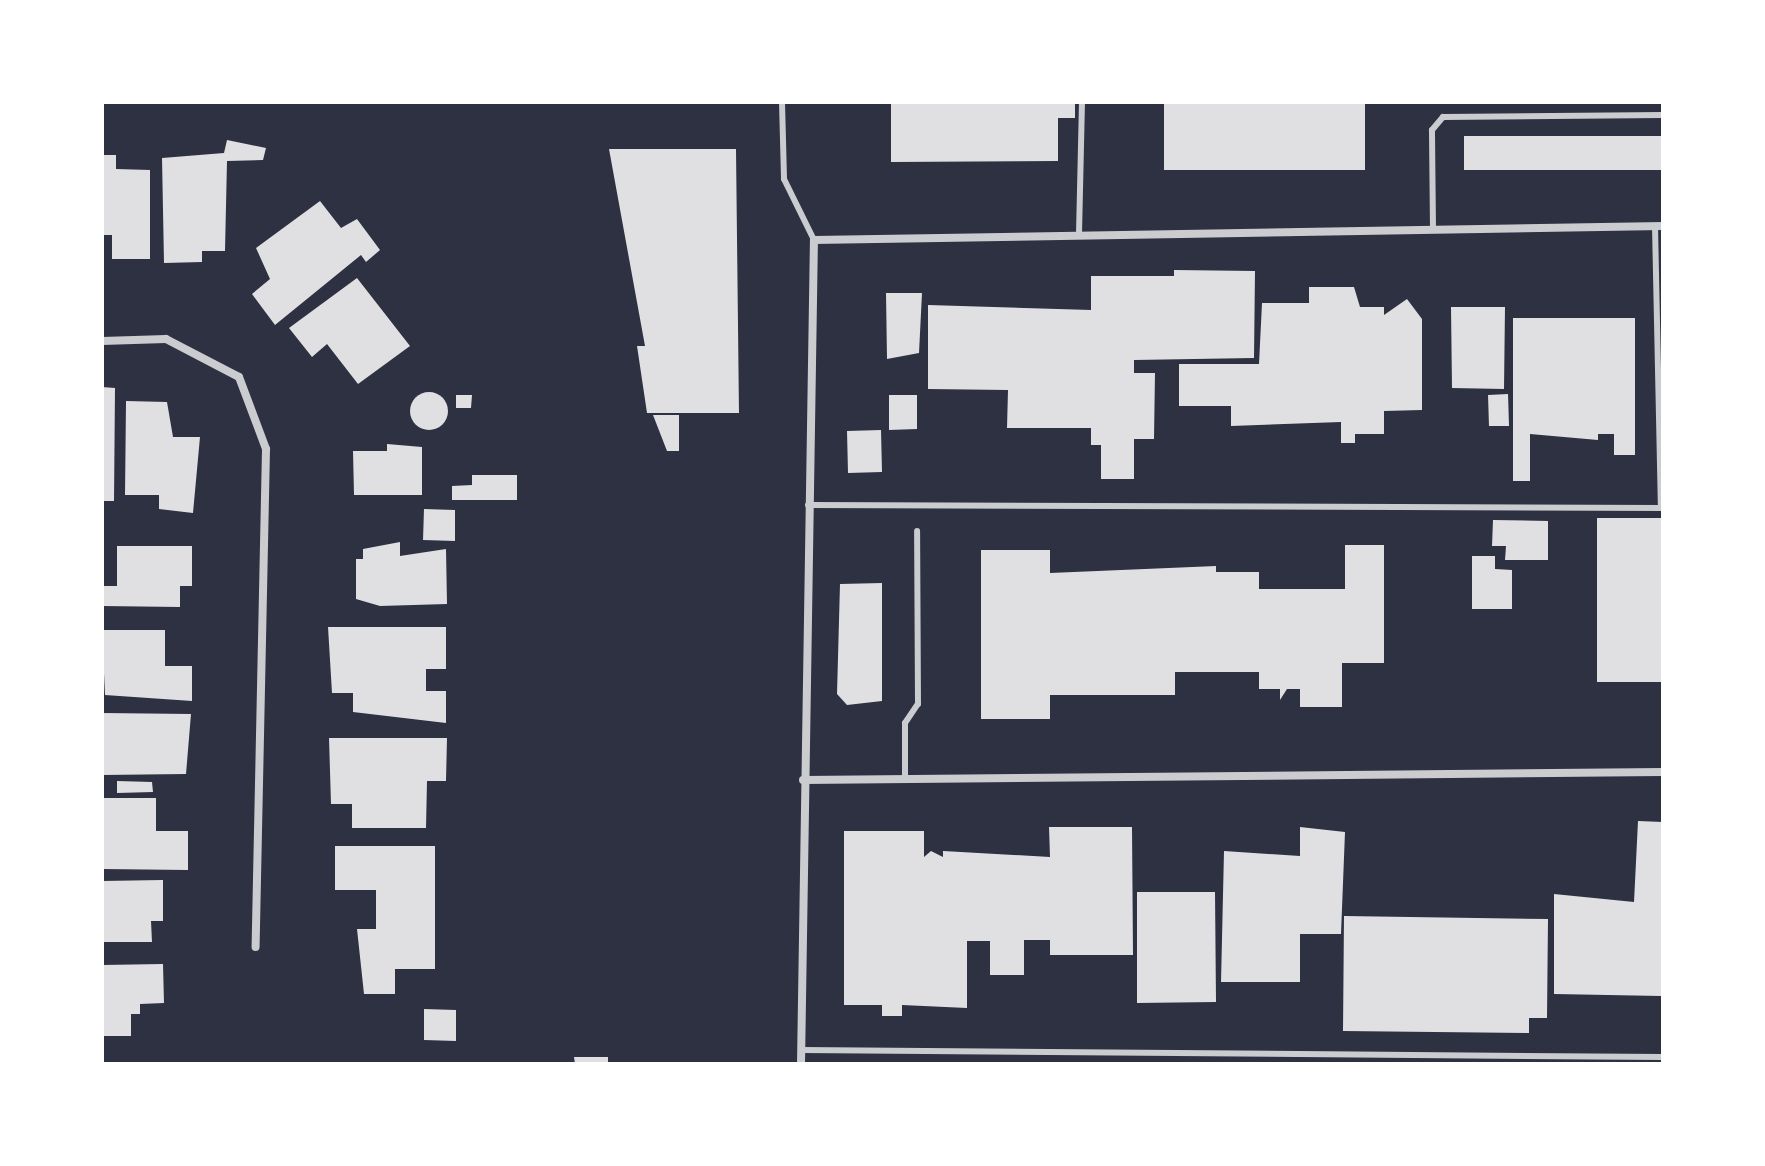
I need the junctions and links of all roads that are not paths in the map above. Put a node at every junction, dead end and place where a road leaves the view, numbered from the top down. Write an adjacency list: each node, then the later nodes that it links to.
1 (782, 102): 7 (lane)
2 (1082, 102): 6 (lane)
3 (1663, 115): 5 (lane)
4 (1659, 226): 5 (street); 9 (lane)
5 (1433, 229): 6 (street)
6 (1079, 234): 7 (street)
7 (814, 240): 11 (street)
8 (102, 341): 17 (street)
9 (1656, 367): 10 (lane); 12 (lane)
10 (1663, 372)
11 (808, 505): 12 (lane); 16 (street)
12 (1662, 508)
13 (917, 531): 15 (lane)
14 (1663, 772): 15 (street)
15 (905, 779): 16 (street)
16 (803, 780): 18 (street)
17 (256, 947)
18 (801, 1050): 20 (lane); 21 (street)
19 (1663, 1057): 20 (lane)
20 (1600, 1060)
21 (801, 1064)

